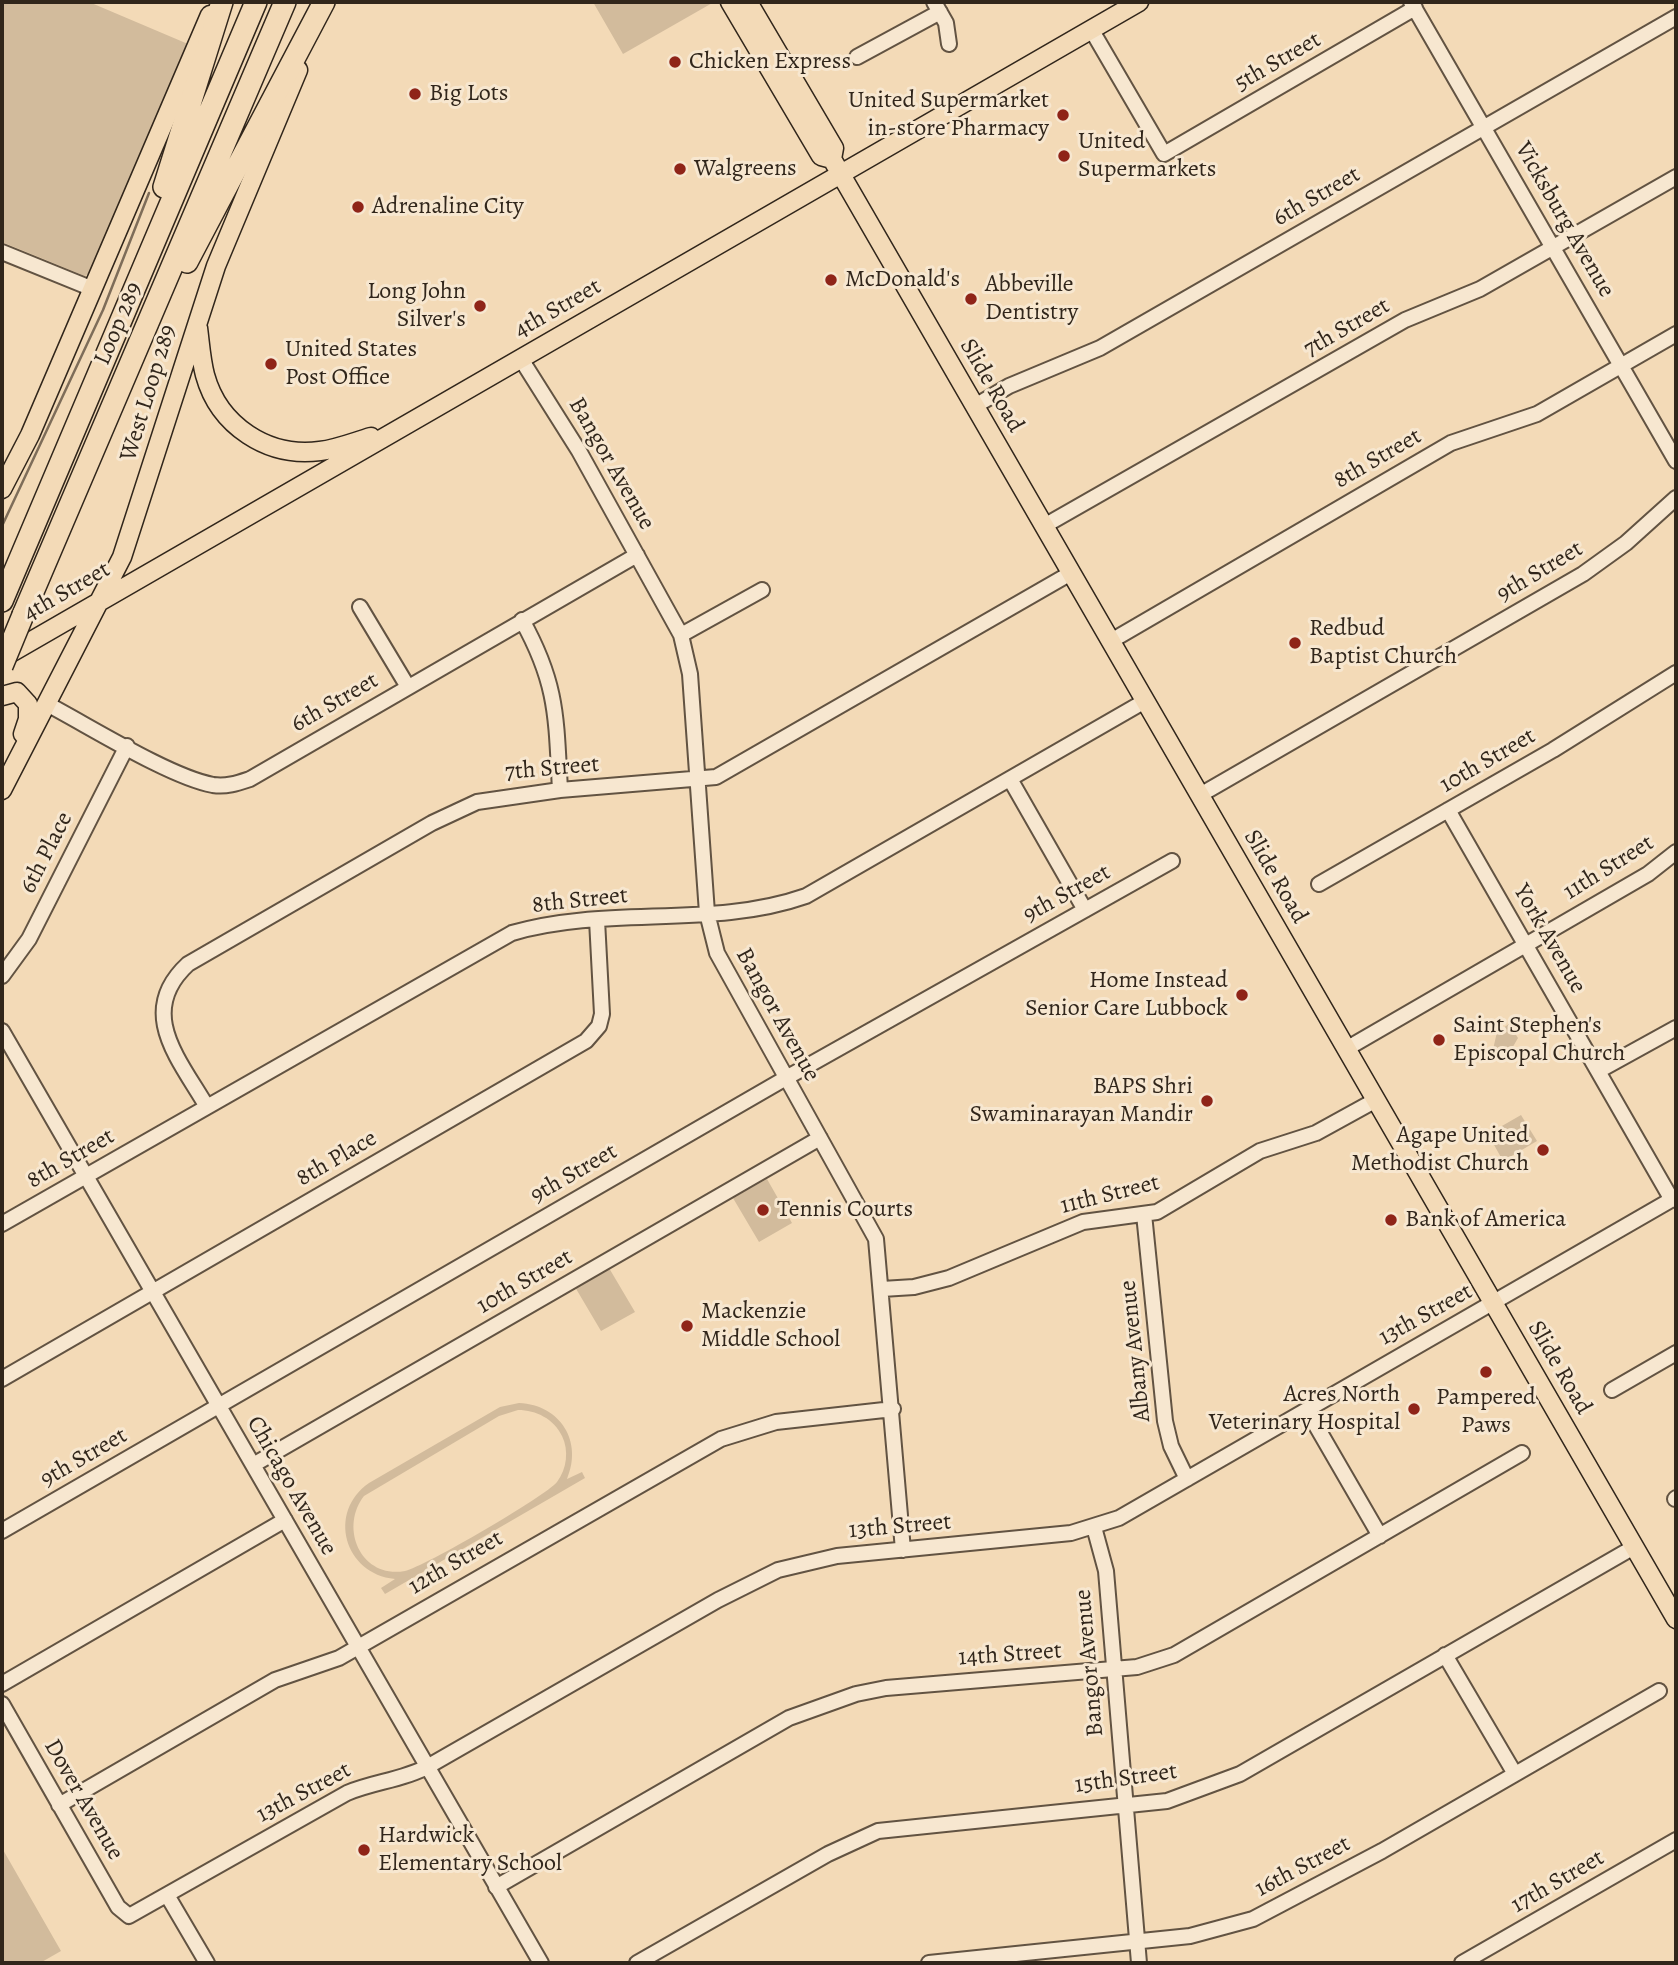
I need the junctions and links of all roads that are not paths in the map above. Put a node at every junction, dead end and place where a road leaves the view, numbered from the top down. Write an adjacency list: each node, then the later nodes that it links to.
1 (215, 2): 20 (main road)
2 (222, 2): 23 (highway)
3 (256, 2): 23 (highway, Loop 289)
4 (285, 2): 26 (highway, Loop 289)
5 (326, 2): 21 (main road, West Loop 289); 26 (highway)
6 (730, 2): 16 (main road, Slide Road)
7 (748, 2): 16 (main road, Slide Road)
8 (1139, 2): 12 (main road, 4th Street)
9 (1413, 5): 12 (street, 5th Street); 15 (street, Vicksburg Avenue)
10 (937, 7): 13 (street); 14 (street)
11 (1676, 17): 15 (street, 6th Street)
12 (1091, 29): 16 (main road, 4th Street)
13 (949, 44)
14 (857, 57)
15 (1485, 128): 18 (street, Vicksburg Avenue); 27 (street, 6th Street)
16 (836, 167): 24 (main road, 4th Street); 27 (main road, Slide Road)
17 (1676, 177): 18 (street, 7th Street)
18 (1553, 247): 25 (street, Vicksburg Avenue); 32 (street, 7th Street)
19 (2, 252): 20 (street)
20 (93, 289): 30 (main road)
21 (197, 321): 28 (main road); 37 (main road, West Loop 289)
22 (1676, 334): 25 (street, 8th Street)
23 (114, 335): 36 (highway, Loop 289)
24 (521, 359): 28 (main road, 4th Street); 33 (street, Bangor Avenue)
25 (1622, 367): 29 (street, Vicksburg Avenue); 41 (street, 8th Street)
26 (126, 375): 43 (highway, Loop 289, bridge)
27 (975, 406): 32 (main road, Slide Road)
28 (401, 428): 37 (main road, 4th Street)
29 (1676, 461)
30 (2, 489)
31 (1676, 499): 54 (street, 9th Street)
32 (1044, 526): 34 (main road, Slide Road)
33 (637, 555): 39 (street, 6th Street); 40 (street, Bangor Avenue)
34 (1071, 573): 41 (main road, Slide Road); 51 (street, 7th Street)
35 (762, 590): 40 (street)
36 (2, 600)
37 (97, 604): 42 (main road, 4th Street); 48 (main road, West Loop 289)
38 (360, 607): 45 (street)
39 (522, 620): 45 (street, 6th Street); 53 (street)
40 (681, 635): 51 (street, Bangor Avenue)
41 (1111, 641): 47 (main road, Slide Road)
42 (2, 658)
43 (2, 666)
44 (1676, 673): 55 (street, 10th Street)
45 (408, 687): 49 (street, 6th Street)
46 (2, 696): 52 (main road)
47 (1145, 701): 50 (street, 8th Street); 54 (main road, Slide Road)
48 (47, 704): 49 (street, 6th Street); 52 (main road, West Loop 289)
49 (127, 747): 65 (street, 6th Place)
50 (1010, 779): 59 (street); 60 (street, 8th Street)
51 (699, 781): 53 (street, 7th Street); 60 (street, Bangor Avenue)
52 (3, 788)
53 (560, 790): 64 (street, 7th Street)
54 (1200, 795): 68 (main road, Slide Road)
55 (1448, 810): 58 (street, 10th Street); 63 (street, York Avenue)
56 (1676, 852): 63 (street, 11th Street)
57 (1172, 861): 59 (street, 9th Street)
58 (1319, 884)
59 (1085, 910): 70 (street, 9th Street)
60 (707, 913): 61 (street, 8th Street); 70 (street, Bangor Avenue)
61 (597, 920): 72 (street, 8th Street); 79 (street, 8th Place)
62 (189, 945): 64 (street)
63 (1526, 945): 68 (street, 11th Street); 69 (street, York Avenue)
64 (197, 959): 72 (street, 7th Street)
65 (2, 976)
66 (1676, 1028): 69 (street)
67 (2, 1031): 74 (street, Chicago Avenue)
68 (1346, 1049): 71 (main road, Slide Road)
69 (1598, 1071): 75 (street, York Avenue)
70 (786, 1078): 73 (street, Bangor Avenue); 84 (street, 9th Street)
71 (1376, 1100): 76 (street, 11th Street); 80 (main road, Slide Road)
72 (207, 1107): 74 (street, 8th Street)
73 (820, 1138): 78 (street, Bangor Avenue); 88 (street, 10th Street)
74 (86, 1177): 77 (street, 8th Street); 79 (street, Chicago Avenue)
75 (1674, 1198): 80 (street, 13th Street)
76 (1144, 1214): 78 (street, 11th Street); 89 (street, Albany Avenue)
77 (2, 1224)
78 (882, 1289): 85 (street, Bangor Avenue)
79 (152, 1291): 82 (street, 8th Place); 84 (street, Chicago Avenue)
80 (1493, 1303): 86 (street, 13th Street); 94 (main road, Slide Road)
81 (1676, 1353): 83 (street)
82 (2, 1379)
83 (1612, 1390)
84 (219, 1407): 88 (street, Chicago Avenue); 92 (street, 9th Street)
85 (893, 1409): 95 (street, Bangor Avenue); 97 (street, 12th Street)
86 (1307, 1410): 89 (street, 13th Street); 93 (street)
87 (1522, 1453): 93 (street, 14th Street)
88 (253, 1465): 90 (street, Chicago Avenue)
89 (1186, 1479): 91 (street, 13th Street)
90 (285, 1520): 97 (street, Chicago Avenue); 100 (street)
91 (1094, 1527): 95 (street, 13th Street); 99 (street, Bangor Avenue)
92 (2, 1531)
93 (1380, 1536): 99 (street, 14th Street)
94 (1634, 1547): 96 (main road, Slide Road); 98 (street, 15th Street)
95 (903, 1550): 103 (street, 13th Street)
96 (1676, 1619)
97 (358, 1647): 103 (street, Chicago Avenue); 105 (street, 12th Street)
98 (1445, 1655): 104 (street); 106 (street, 15th Street)
99 (1114, 1669): 106 (street, Bangor Avenue); 108 (street, 14th Street)
100 (2, 1684)
101 (1659, 1691): 104 (street, 16th Street)
102 (2, 1704): 105 (street, Dover Avenue)
103 (427, 1767): 108 (street, Chicago Avenue); 109 (street, 13th Street)
104 (1515, 1774): 111 (street, 16th Street)
105 (59, 1805): 110 (street, Dover Avenue)
106 (1126, 1805): 111 (street, Bangor Avenue); 115 (street, 15th Street)
107 (1676, 1840): 118 (street, 17th Street)
108 (496, 1886): 114 (street, Chicago Avenue)
109 (167, 1895): 110 (street, 13th Street); 113 (street)
110 (129, 1916)
111 (1137, 1941): 112 (street, 16th Street); 117 (street, Bangor Avenue)
112 (1001, 1959): 116 (street, 16th Street)
113 (207, 1963)
114 (541, 1963)
115 (637, 1963)
116 (929, 1963)
117 (1139, 1963)
118 (1462, 1963)

